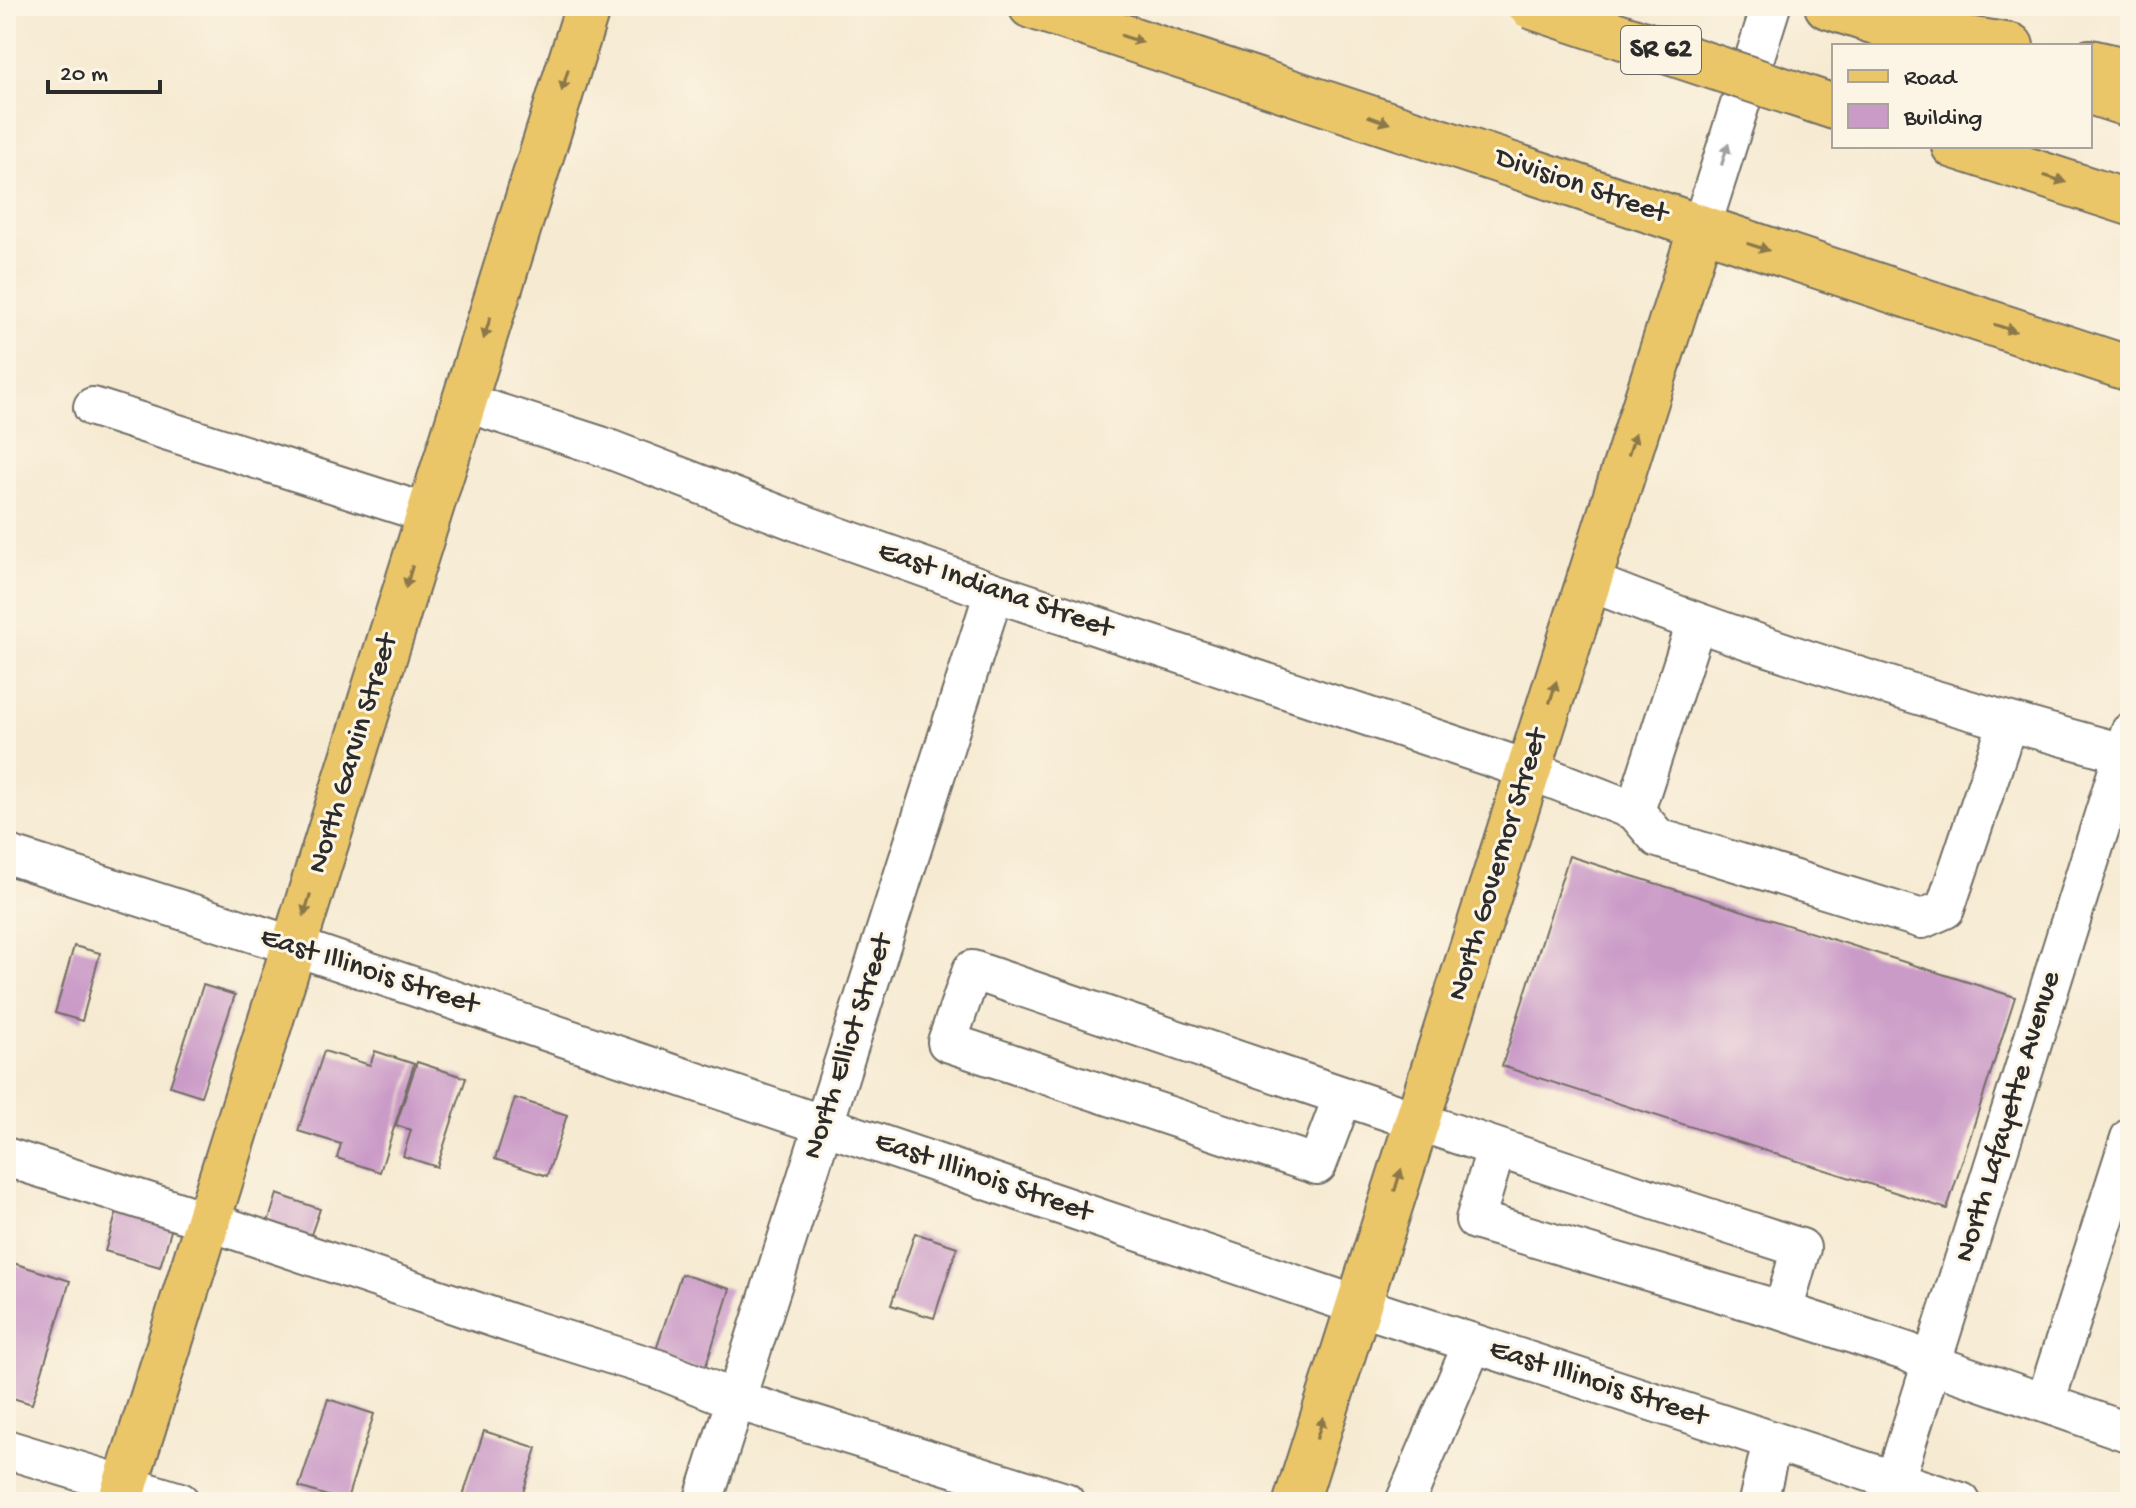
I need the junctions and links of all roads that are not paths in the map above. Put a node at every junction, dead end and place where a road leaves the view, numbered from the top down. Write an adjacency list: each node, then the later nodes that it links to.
1 (588, 6): 18 (main road, North Garvin Street, one-way to 18)
2 (1031, 6): 16 (main road, Division Street, one-way to 16)
3 (1530, 6): 13 (main road, SR 62, bridge)
4 (1771, 6): 16 (street, one-way to 4)
5 (1827, 6): 6 (main road)
6 (1886, 26): 7 (main road); 8 (main road)
7 (1941, 44)
8 (1998, 44)
9 (2092, 62): 10 (main road)
10 (2130, 71)
11 (2092, 93): 12 (main road)
12 (2130, 105)
13 (1832, 106)
14 (1960, 148): 15 (main road, one-way to 15)
15 (2130, 203)
16 (1701, 228): 17 (main road, Division Street, one-way to 17); 21 (main road, North Governor Street, one-way to 16)
17 (2130, 369)
18 (464, 402): 20 (main road, North Garvin Street); 22 (street, East Indiana Street)
19 (93, 407): 20 (street)
20 (429, 514): 29 (main road, North Garvin Street, one-way to 29)
21 (1588, 581): 23 (street); 26 (main road, North Governor Street, one-way to 21)
22 (994, 592): 26 (street, East Indiana Street); 32 (street, North Elliot Street)
23 (1696, 623): 24 (street); 27 (street)
24 (2008, 722): 25 (street); 27 (street)
25 (2127, 742): 40 (street, North Lafayette Avenue)
26 (1529, 770): 27 (street, East Indiana Street); 31 (main road, North Governor Street)
27 (1635, 811)
28 (6, 854): 29 (street, East Illinois Street)
29 (294, 946): 32 (street, East Illinois Street); 36 (main road, North Garvin Street)
30 (1343, 1096): 30 (street); 31 (street)
31 (1418, 1121): 34 (street); 37 (main road, North Governor Street, one-way to 31)
32 (824, 1123): 37 (street, East Illinois Street); 41 (street, North Elliot Street)
33 (2130, 1138): 42 (street)
34 (1496, 1149): 38 (street); 38 (street)
35 (6, 1157): 36 (street)
36 (208, 1221): 41 (street); 47 (main road, North Garvin Street)
37 (1359, 1306): 39 (street, East Illinois Street); 51 (main road, North Governor Street, one-way to 37)
38 (1783, 1311): 40 (street)
39 (1473, 1343): 44 (street, East Illinois Street); 52 (street)
40 (1932, 1364): 42 (street); 46 (street, North Lafayette Avenue)
41 (736, 1400): 49 (street, North Elliot Street); 50 (street)
42 (2045, 1403): 43 (street)
43 (2130, 1433)
44 (1772, 1441): 46 (street, East Illinois Street); 53 (street)
45 (6, 1449): 47 (street)
46 (1892, 1491): 54 (street, East Illinois Street)
47 (123, 1494): 48 (street)
48 (180, 1502)
49 (703, 1502)
50 (1065, 1502)
51 (1296, 1502)
52 (1405, 1502)
53 (1758, 1502)
54 (1961, 1502)

